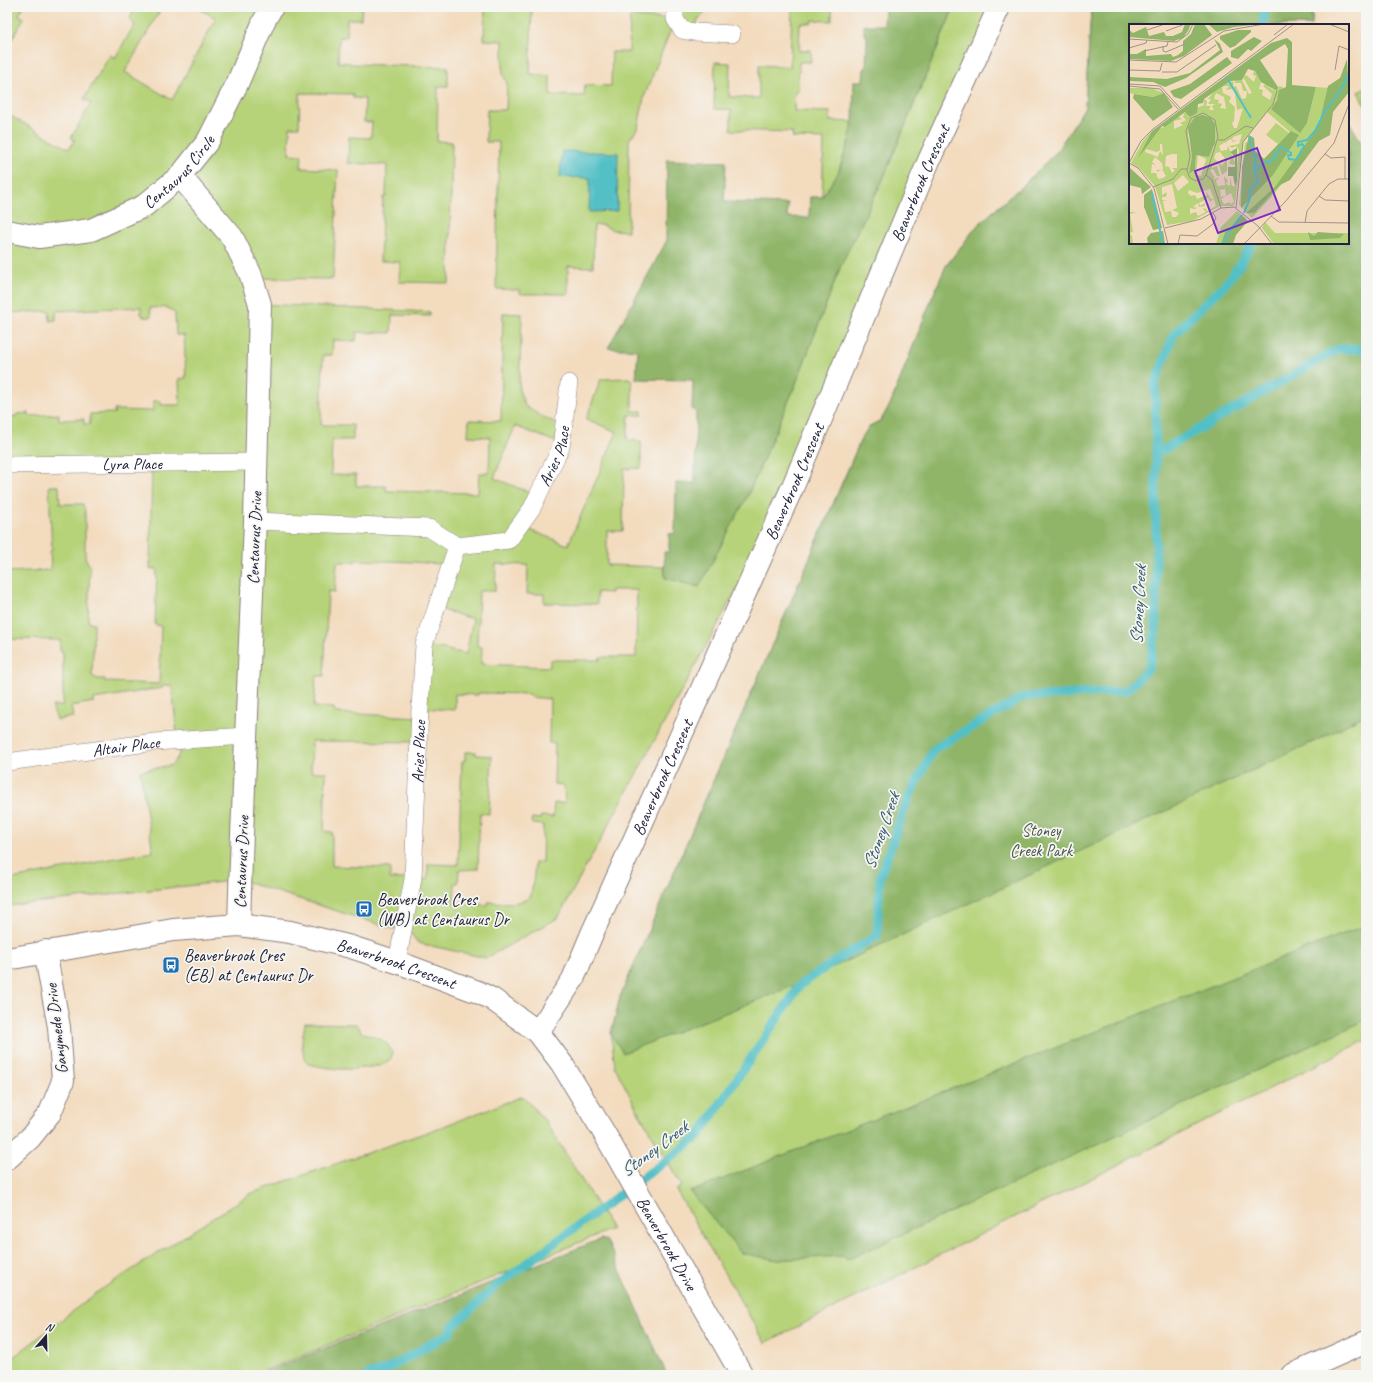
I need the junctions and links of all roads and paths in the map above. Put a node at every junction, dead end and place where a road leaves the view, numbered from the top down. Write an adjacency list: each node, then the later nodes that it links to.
1 (272, 7): 5 (street, Centaurus Circle)
2 (675, 7): 4 (lane)
3 (999, 7): 18 (street, Beaverbrook Crescent)
4 (732, 34)
5 (180, 176): 6 (street, Centaurus Circle); 8 (street, Centaurus Drive)
6 (7, 231)
7 (569, 383): 11 (lane, Aries Place)
8 (256, 462): 9 (lane, Lyra Place); 10 (street, Centaurus Drive)
9 (7, 465)
10 (255, 521): 11 (lane); 12 (street, Centaurus Drive)
11 (457, 546): 17 (lane, Aries Place)
12 (246, 736): 13 (lane, Altair Place); 14 (street, Centaurus Drive)
13 (7, 762)
14 (239, 925): 15 (street, Beaverbrook Crescent); 17 (street, Beaverbrook Crescent)
15 (45, 951): 16 (street, Beaverbrook Crescent); 19 (street, Ganymede Drive)
16 (7, 959)
17 (397, 962): 18 (street, Beaverbrook Crescent)
18 (538, 1032): 21 (street, Beaverbrook Drive)
19 (7, 1159)
20 (1366, 1342): 22 (street)
21 (742, 1375)
22 (1292, 1375)

